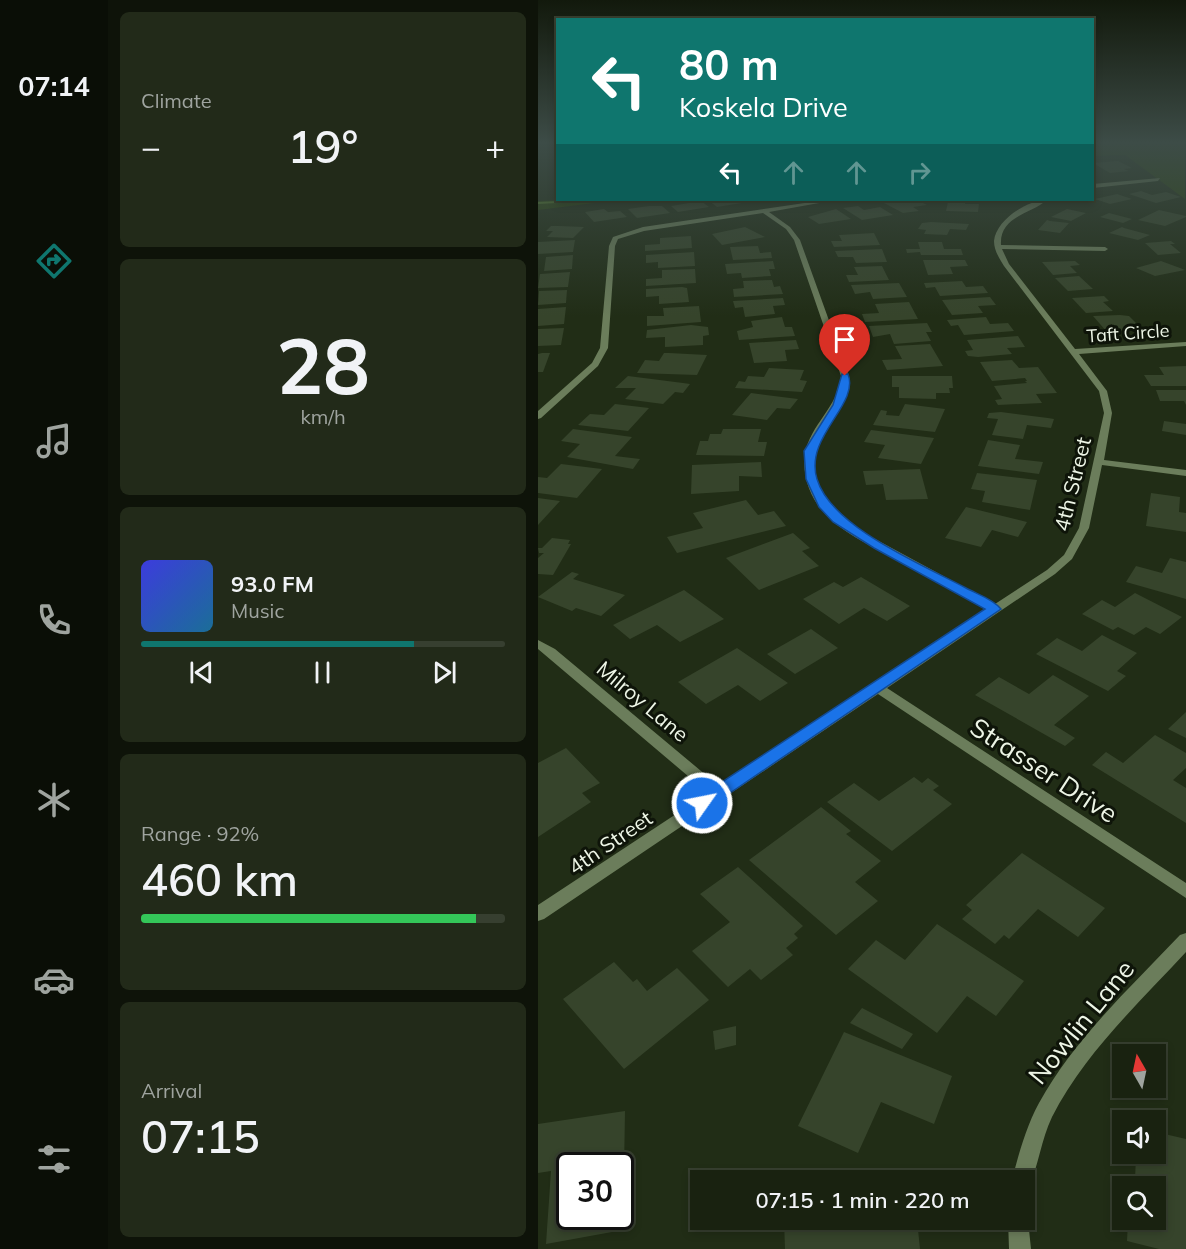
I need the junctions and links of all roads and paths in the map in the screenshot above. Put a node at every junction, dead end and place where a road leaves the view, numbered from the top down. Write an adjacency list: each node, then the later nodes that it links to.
1 (827, 201): 3 (street)
2 (1035, 201): 4 (street)
3 (763, 210): 8 (street); 11 (street)
4 (997, 248): 5 (street); 7 (street, 4th Street)
5 (1105, 249)
6 (1186, 344): 7 (street, Taft Circle)
7 (1073, 352): 9 (street, 4th Street)
8 (538, 416)
9 (1099, 462): 10 (street); 11 (street, 4th Street)
10 (1186, 473)
11 (995, 609): 13 (street, 4th Street)
12 (538, 644): 14 (street, Milroy Lane)
13 (877, 687): 14 (street, 4th Street); 15 (street, Strasser Drive)
14 (718, 793): 16 (street, 4th Street)
15 (1186, 892)
16 (538, 914)
17 (1186, 940): 18 (street, Nowlin Lane)
18 (1025, 1170)
19 (1019, 1230): 20 (street)
20 (1020, 1249)

